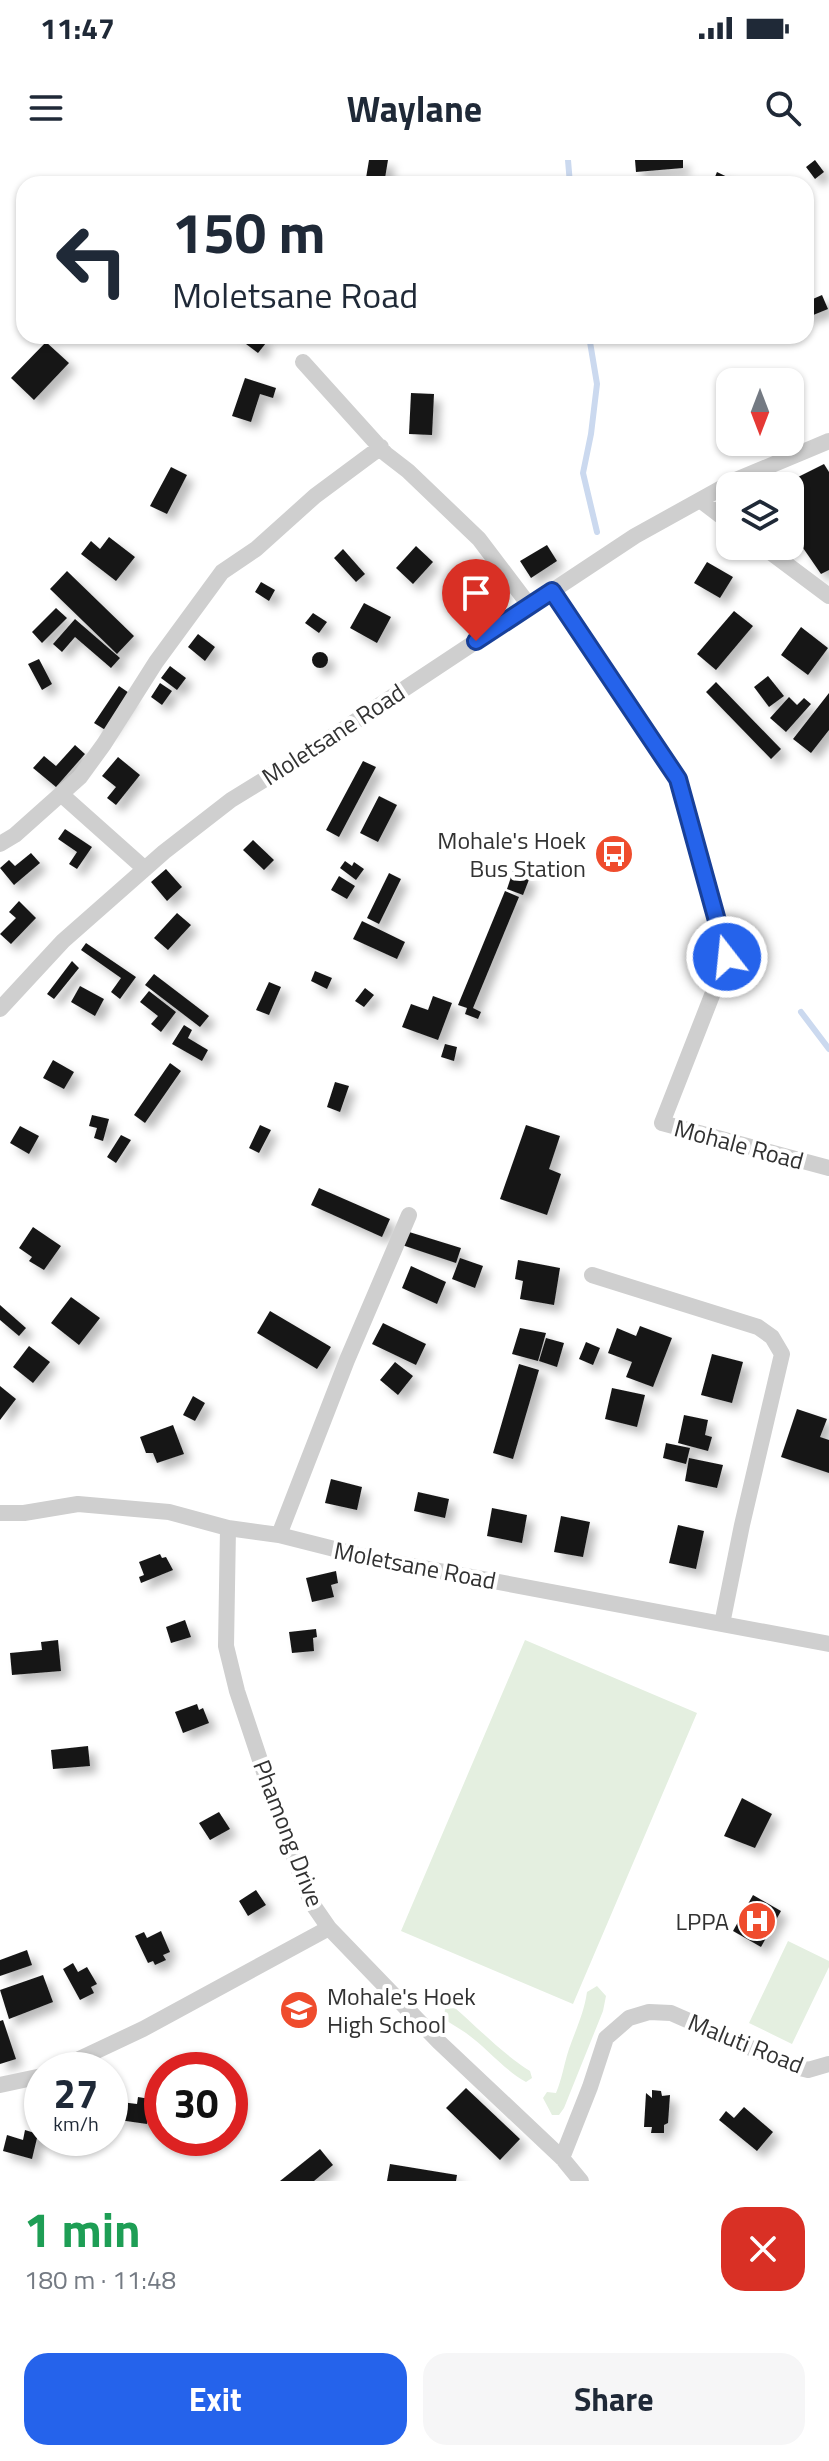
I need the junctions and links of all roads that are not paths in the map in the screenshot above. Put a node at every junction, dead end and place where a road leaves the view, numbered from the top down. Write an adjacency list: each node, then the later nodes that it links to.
1 (303, 362): 3 (street)
2 (829, 441): 4 (street, Moletsane Road)
3 (381, 447): 9 (street); 10 (street)
4 (700, 500): 5 (street); 7 (street, Moletsane Road)
5 (716, 512)
6 (781, 560): 8 (street)
7 (552, 591): 9 (street, Moletsane Road); 14 (street, Mohale Road)
8 (829, 596)
9 (529, 605): 12 (street, Moletsane Road)
10 (62, 795): 11 (street); 12 (street)
11 (0, 844)
12 (145, 869): 13 (street, Moletsane Road)
13 (0, 1009)
14 (829, 1168)
15 (409, 1215): 19 (street)
16 (592, 1275): 20 (street)
17 (0, 1513): 18 (street, Moletsane Road)
18 (228, 1528): 19 (street, Moletsane Road); 22 (street, Phamong Drive)
19 (279, 1535): 20 (street, Moletsane Road)
20 (722, 1624): 21 (street, Moletsane Road)
21 (829, 1644)
22 (329, 1928): 23 (street); 27 (street, Phamong Drive)
23 (94, 2052)
24 (829, 2064): 27 (street, Maluti Road)
25 (24, 2080): 26 (street)
26 (0, 2085)
27 (562, 2158): 28 (street, Phamong Drive)
28 (579, 2180)

